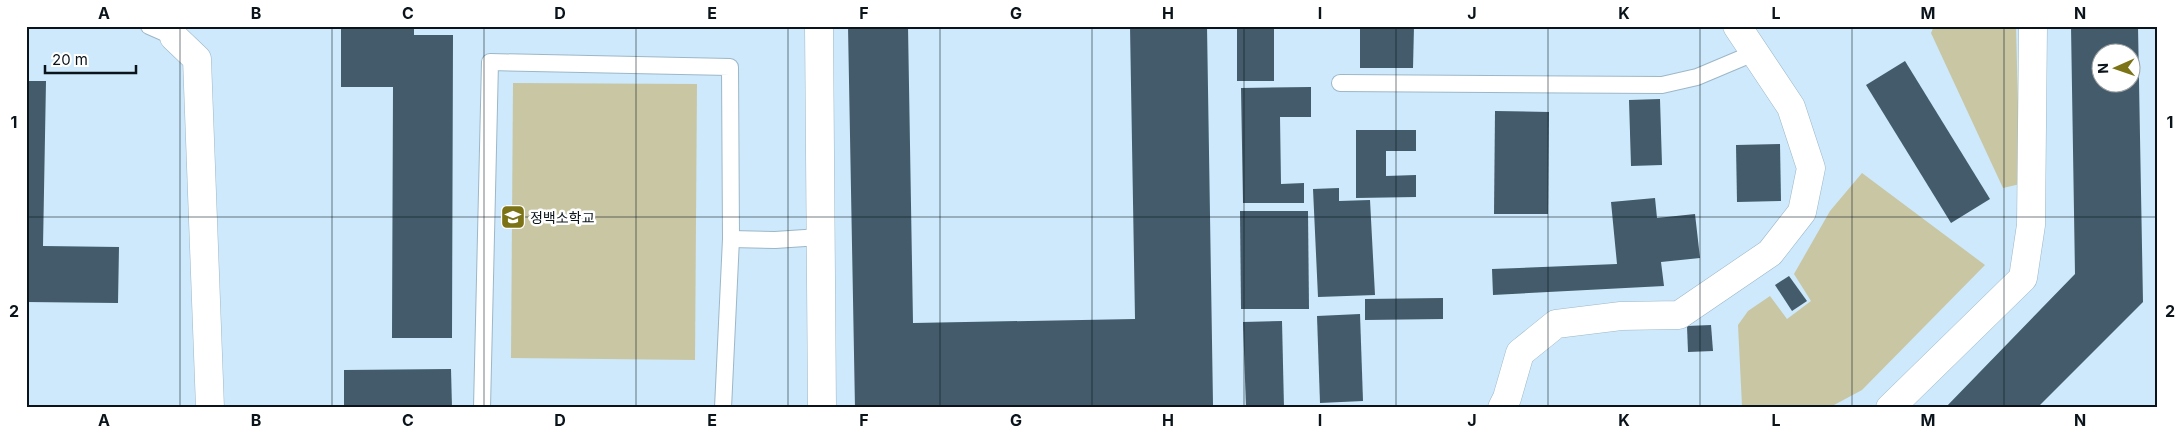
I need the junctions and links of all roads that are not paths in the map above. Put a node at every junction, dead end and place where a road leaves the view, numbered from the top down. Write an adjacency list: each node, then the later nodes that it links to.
1 (150, 26): 5 (lane)
2 (819, 26): 8 (street)
3 (1737, 26): 6 (street)
4 (2034, 26): 15 (street)
5 (174, 36): 10 (street)
6 (1754, 54): 7 (lane); 14 (street)
7 (1340, 83)
8 (820, 237): 9 (lane); 13 (street)
9 (731, 239): 11 (lane); 12 (lane)
10 (210, 408)
11 (482, 408)
12 (723, 408)
13 (822, 408)
14 (1502, 408)
15 (1890, 408)

